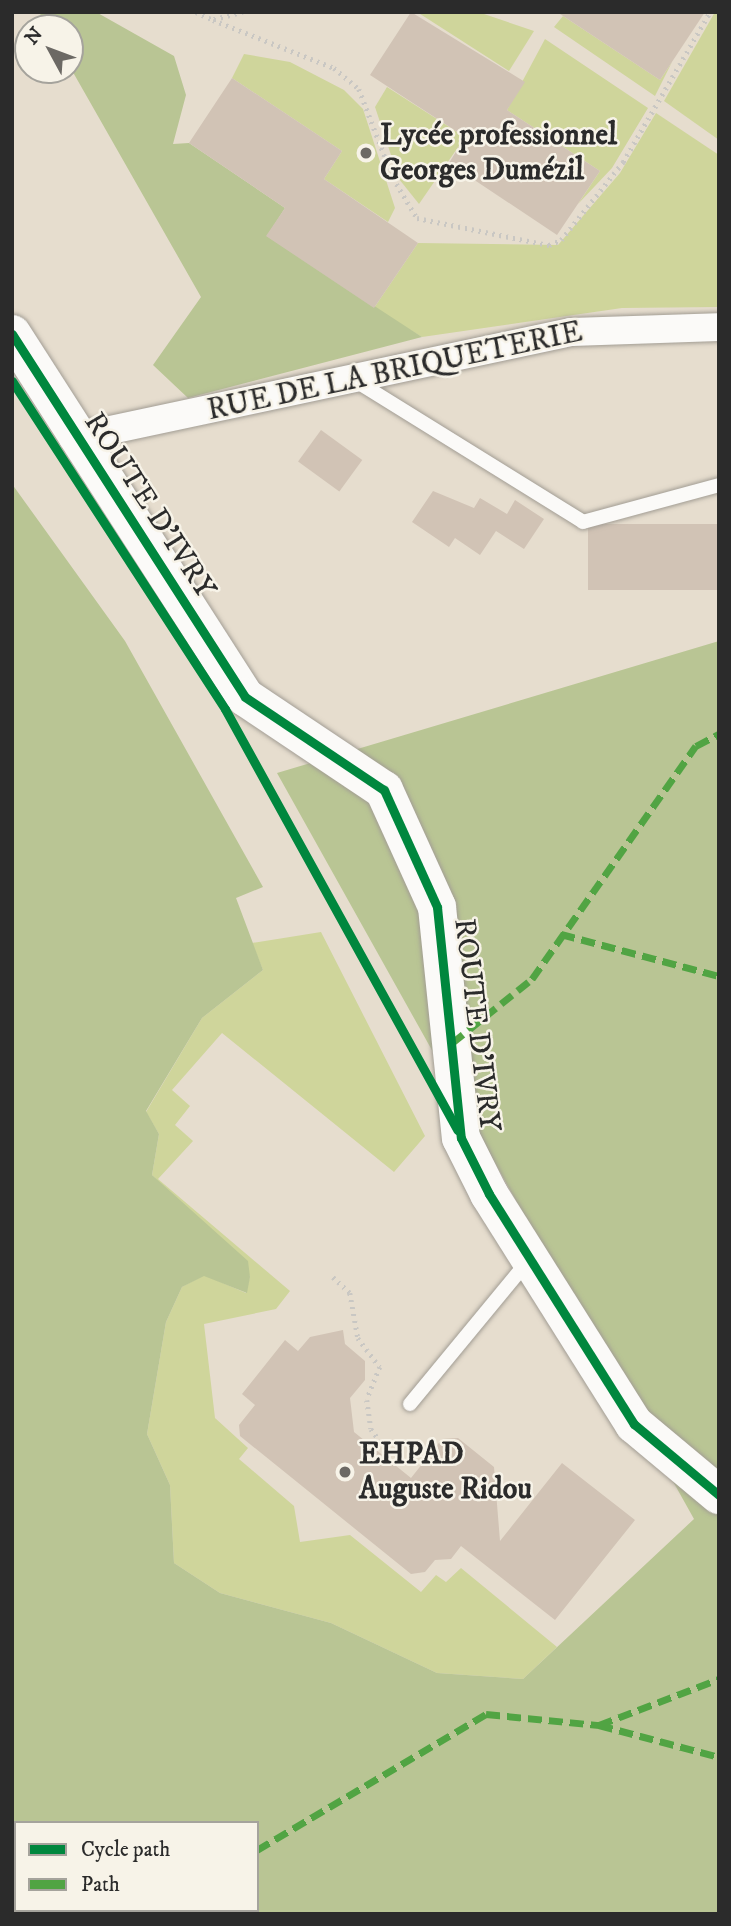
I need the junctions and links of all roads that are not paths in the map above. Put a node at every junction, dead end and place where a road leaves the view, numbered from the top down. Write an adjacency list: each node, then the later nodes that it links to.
1 (719, 327): 3 (street, RUE DE LA BRIQUETERIE)
2 (12, 334): 4 (street, ROUTE D'IVRY)
3 (352, 378): 4 (street, RUE DE LA BRIQUETERIE); 5 (lane)
4 (73, 438): 6 (street, ROUTE D'IVRY)
5 (719, 485)
6 (529, 1259): 7 (lane); 8 (street, ROUTE D'IVRY)
7 (410, 1404)
8 (719, 1495)

